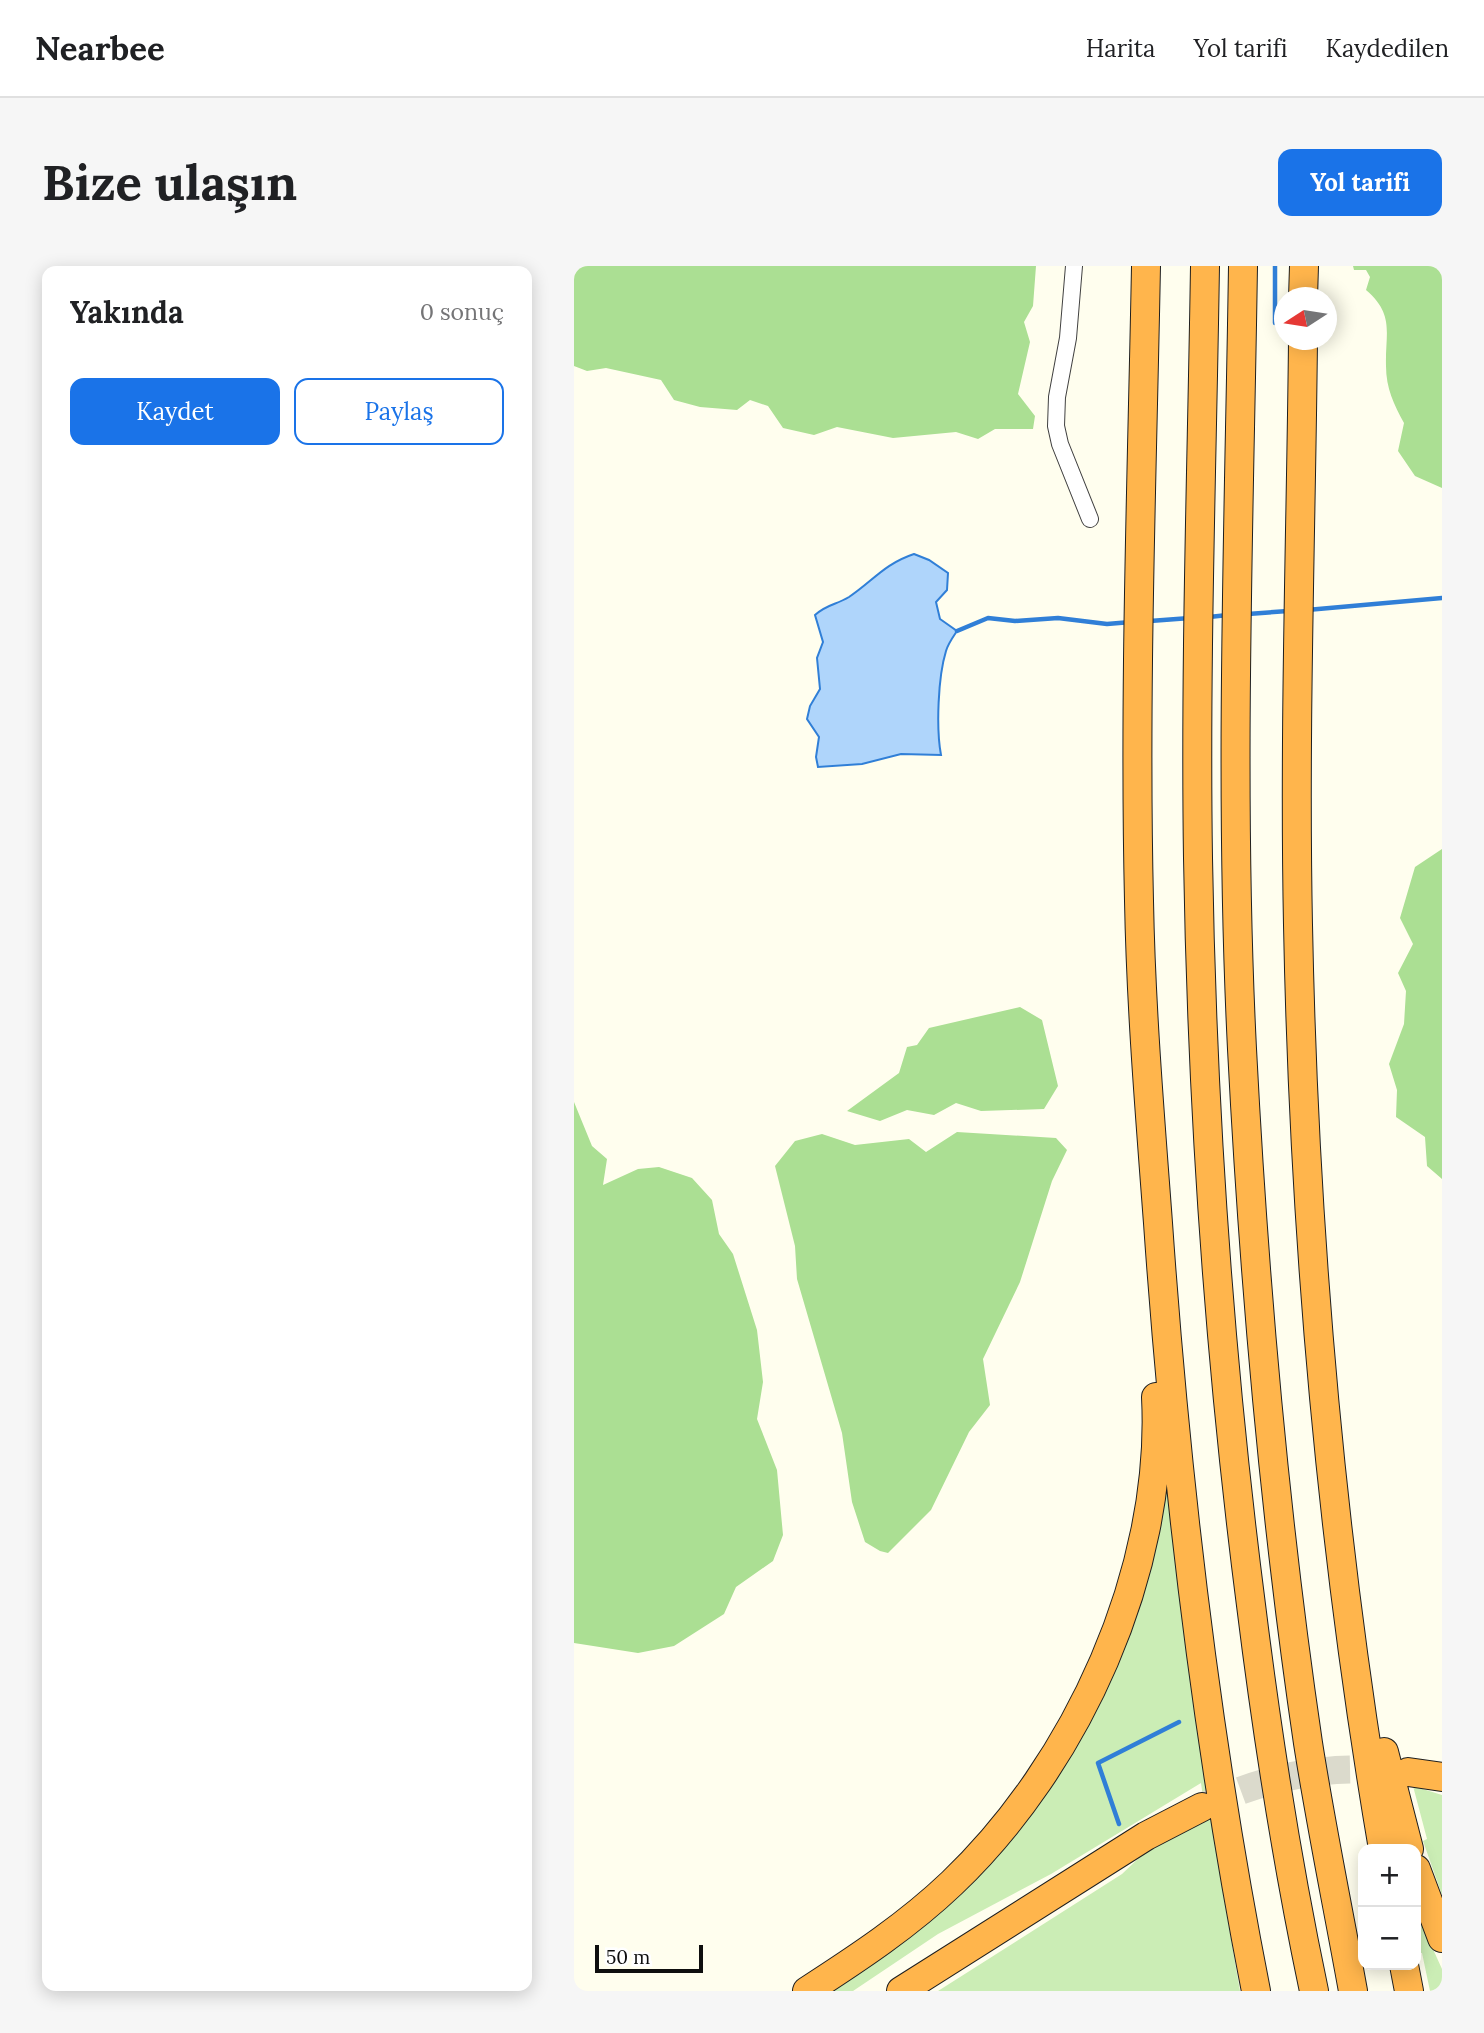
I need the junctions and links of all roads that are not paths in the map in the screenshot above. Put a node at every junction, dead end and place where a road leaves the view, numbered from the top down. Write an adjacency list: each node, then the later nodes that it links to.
1 (1074, 266): 8 (street)
2 (1146, 266): 9 (highway)
3 (1205, 266): 22 (highway)
4 (1243, 266): 18 (highway)
5 (1304, 266): 6 (highway)
6 (1303, 287)
7 (1303, 350): 10 (highway)
8 (1090, 519)
9 (1144, 1044): 19 (highway); 21 (highway)
10 (1328, 1432): 14 (highway); 15 (highway)
11 (1408, 1772): 12 (highway)
12 (1442, 1777)
13 (1202, 1807): 20 (highway)
14 (1382, 1844)
15 (1408, 1844)
16 (1421, 1882): 17 (highway)
17 (1442, 1938)
18 (1353, 1988)
19 (807, 1991)
20 (901, 1991)
21 (1256, 1991)
22 (1314, 1991)

